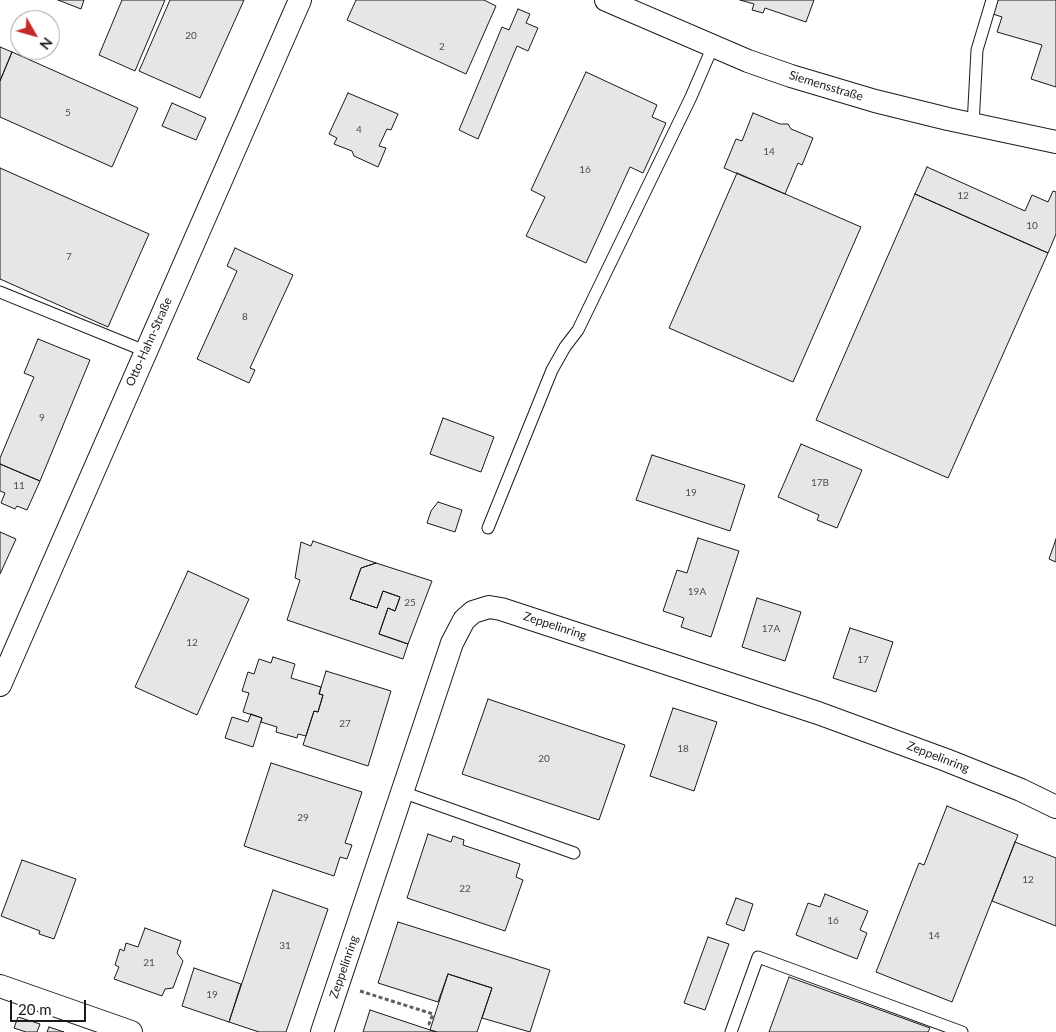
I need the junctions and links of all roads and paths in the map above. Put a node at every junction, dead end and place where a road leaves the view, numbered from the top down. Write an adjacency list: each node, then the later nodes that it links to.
1 (300, 0): 8 (street, Otto-Hahn-Straße)
2 (606, 0): 4 (street, Siemensstraße)
3 (992, 0): 5 (lane)
4 (713, 46): 5 (street, Siemensstraße); 9 (lane)
5 (973, 125): 6 (street, Siemensstraße)
6 (1056, 142)
7 (0, 292): 8 (lane)
8 (146, 351): 10 (street, Otto-Hahn-Straße)
9 (488, 528)
10 (0, 685)
11 (402, 792): 12 (street, Zeppelinring); 13 (lane); 14 (street, Zeppelinring)
12 (1056, 807)
13 (574, 853)
14 (338, 984): 16 (path); 18 (street, Zeppelinring)
15 (0, 986): 17 (street)
16 (432, 1025)
17 (131, 1032)
18 (322, 1032)
19 (731, 1032): 20 (lane)
20 (962, 1032)

